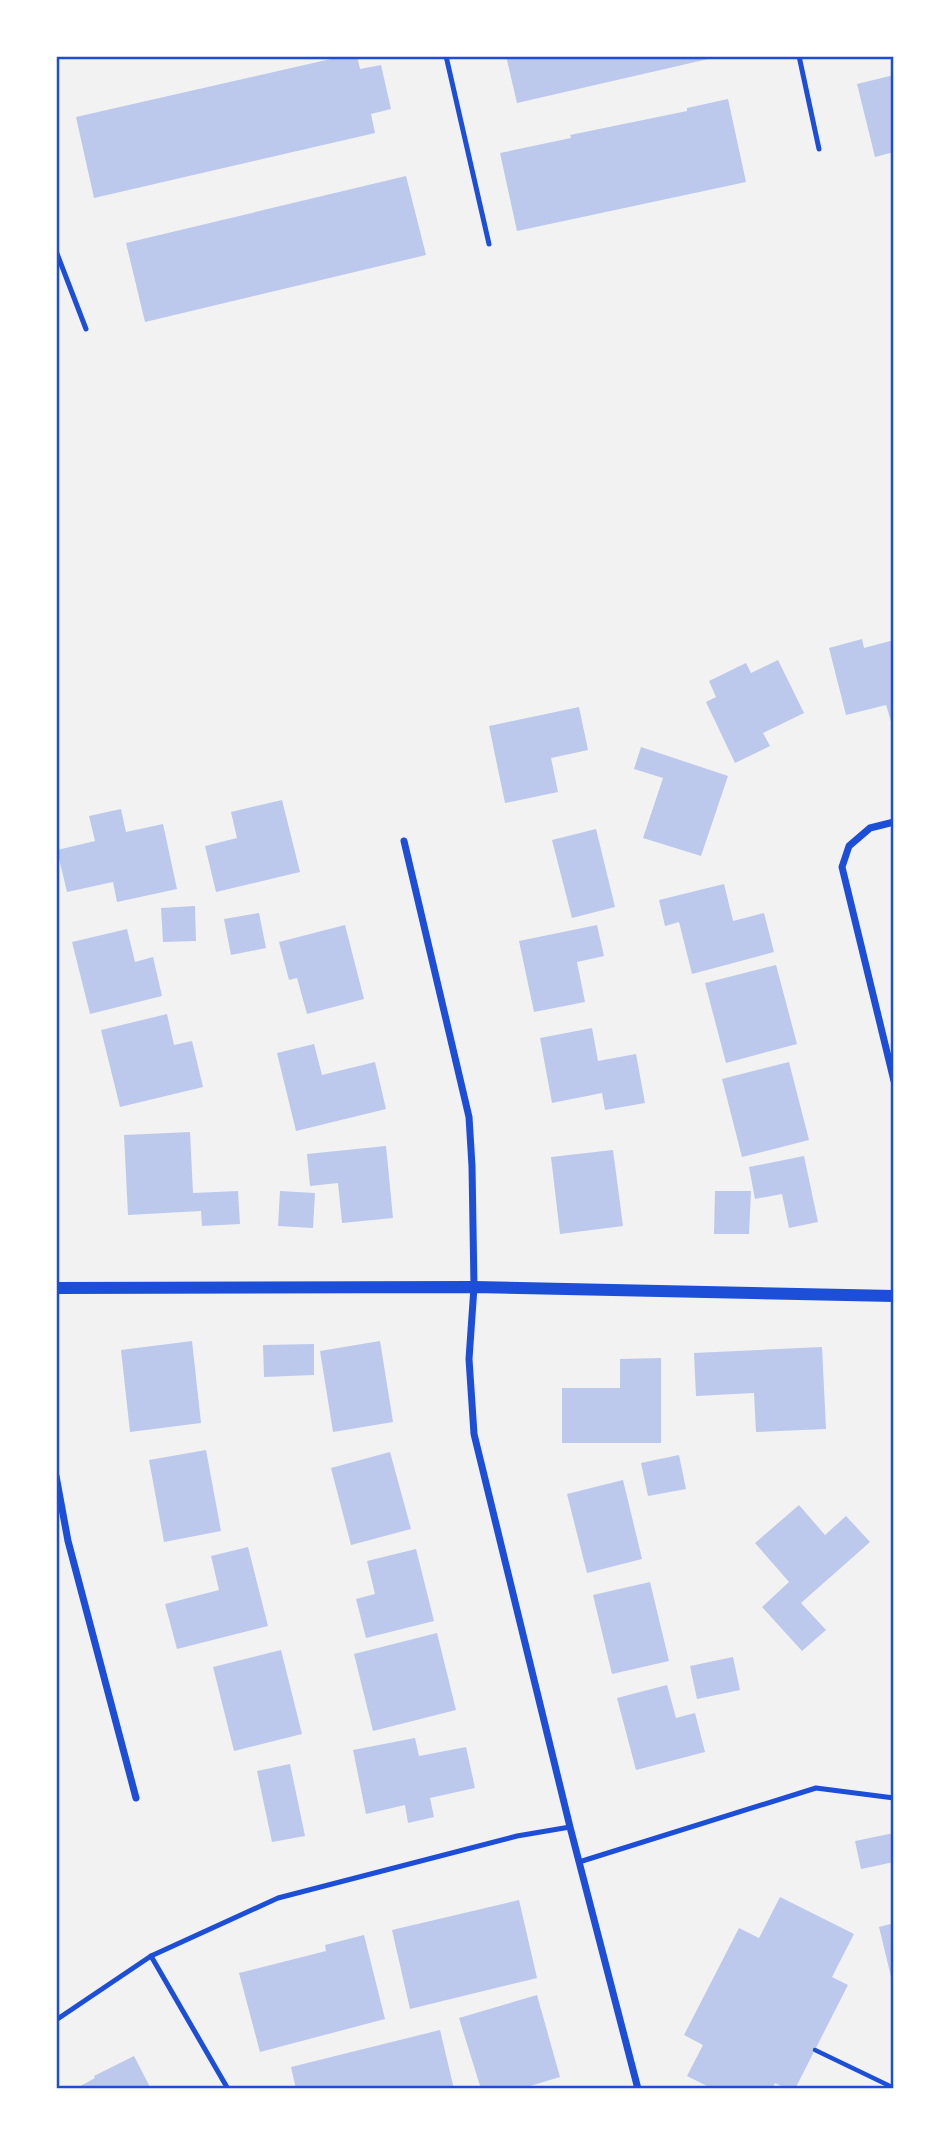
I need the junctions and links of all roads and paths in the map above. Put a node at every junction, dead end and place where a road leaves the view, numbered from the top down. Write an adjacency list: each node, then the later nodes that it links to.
1 (446, 56): 4 (lane)
2 (799, 56): 3 (lane)
3 (819, 149)
4 (489, 244)
5 (56, 251): 6 (lane)
6 (86, 330)
7 (894, 822): 9 (street)
8 (404, 841): 10 (street)
9 (894, 1081)
10 (474, 1287): 11 (street); 12 (street); 16 (street)
11 (56, 1288)
12 (894, 1296)
13 (56, 1476): 14 (street)
14 (136, 1798)
15 (894, 1798): 17 (lane)
16 (570, 1827): 17 (street); 18 (lane)
17 (579, 1862): 23 (street)
18 (151, 1956): 19 (lane); 22 (lane)
19 (56, 2020)
20 (815, 2050): 21 (path)
21 (894, 2088)
22 (228, 2089)
23 (638, 2089)

